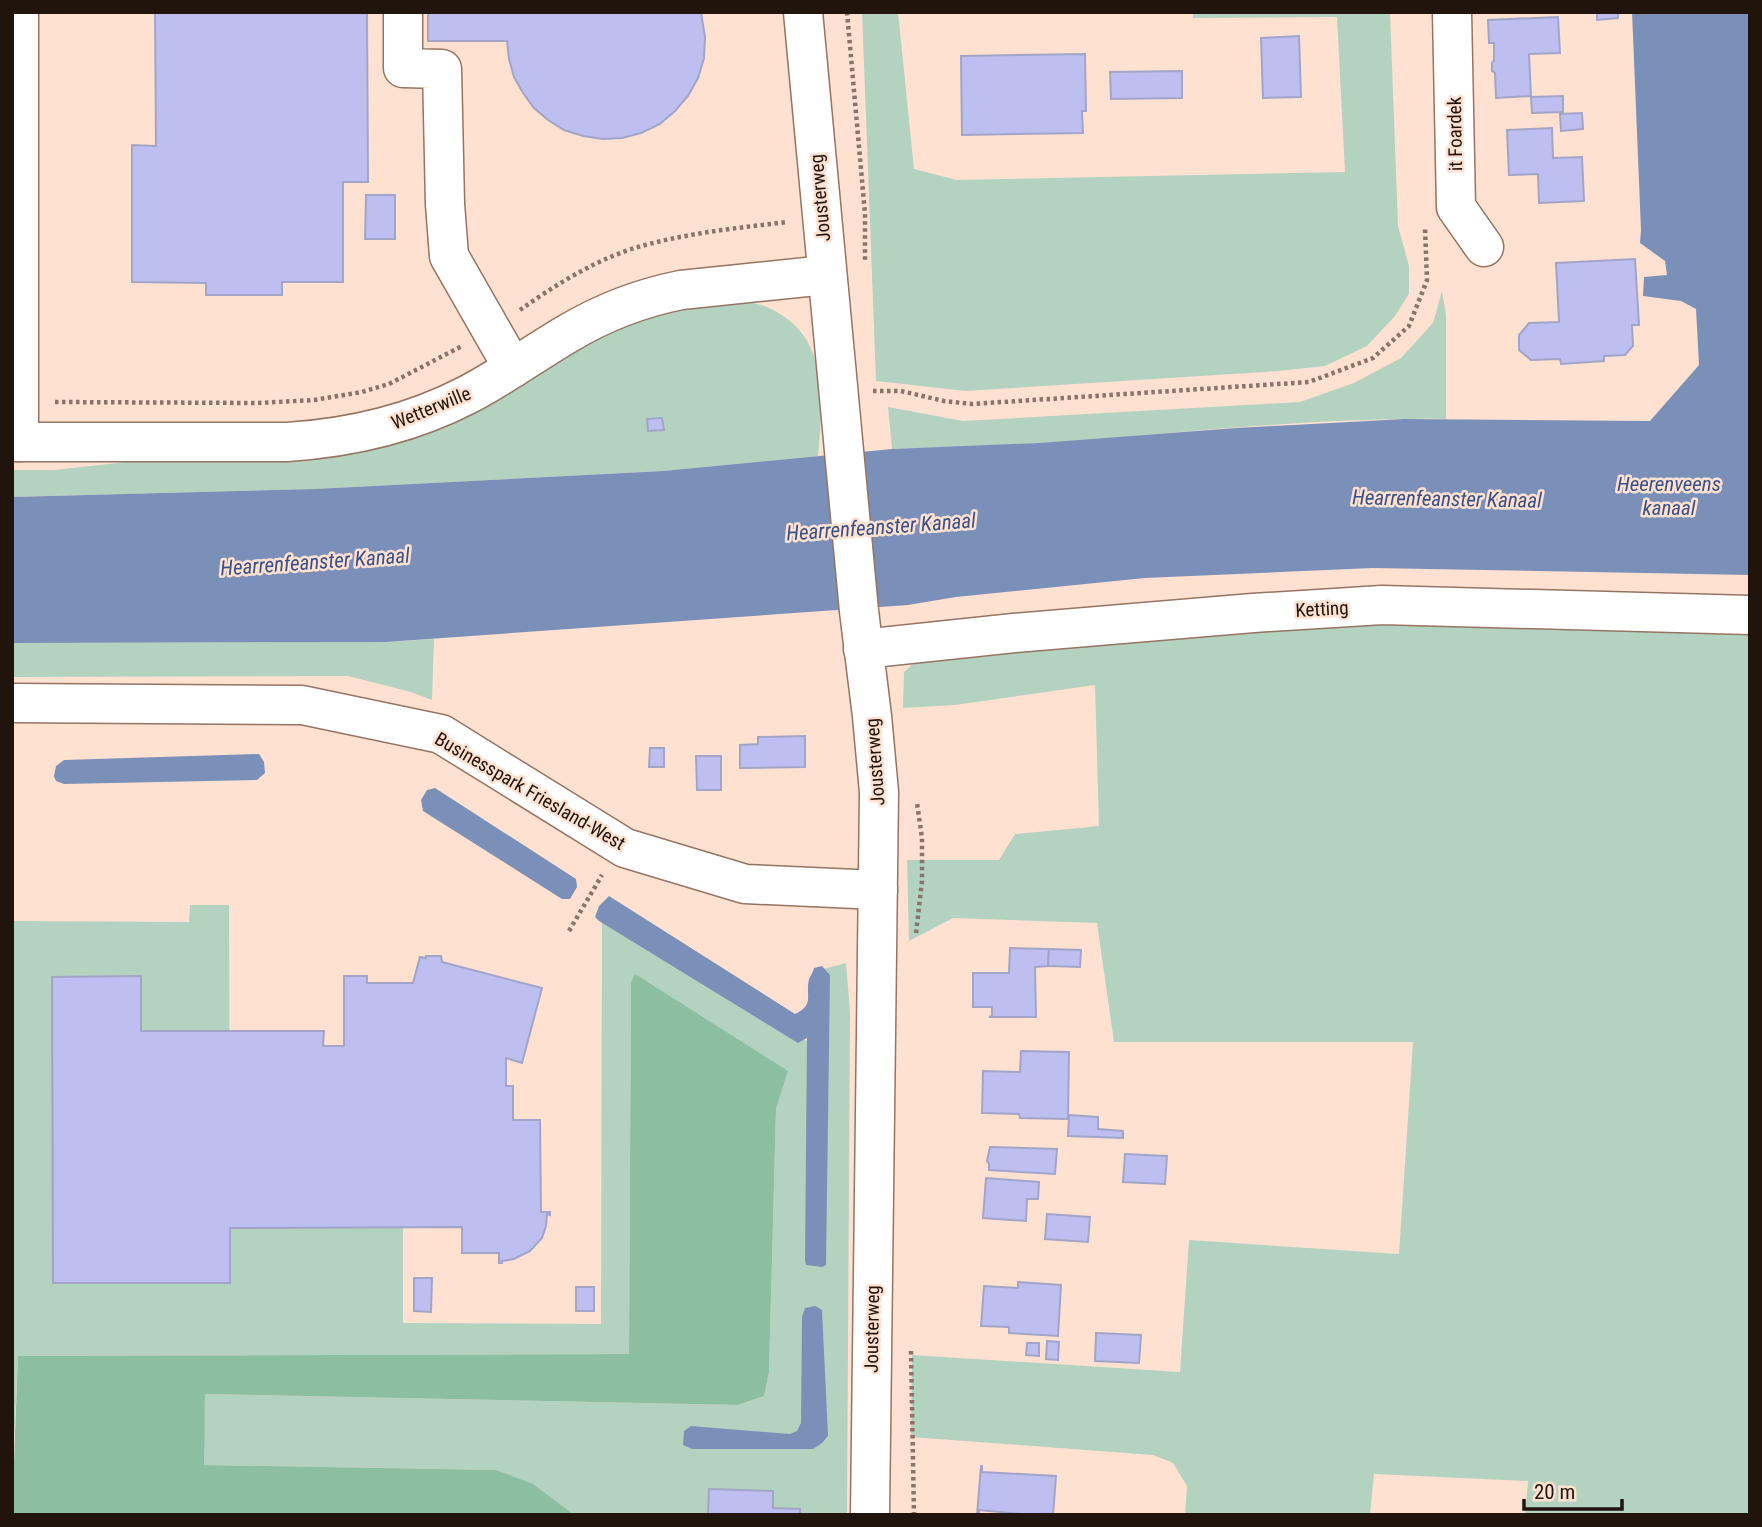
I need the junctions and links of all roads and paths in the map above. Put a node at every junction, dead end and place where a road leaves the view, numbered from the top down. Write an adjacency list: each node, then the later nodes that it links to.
1 (19, 12): 15 (street)
2 (403, 12): 11 (street)
3 (803, 12): 10 (street, Jousterweg)
4 (847, 12): 9 (path)
5 (1452, 12): 8 (street, it Foardek)
6 (795, 221): 11 (path)
7 (1425, 226): 13 (path)
8 (1484, 247)
9 (865, 265)
10 (827, 275): 12 (street, Wetterwille); 17 (street, Jousterweg)
11 (490, 330): 12 (street); 14 (path)
12 (513, 368): 15 (street, Wetterwille)
13 (869, 391)
14 (43, 402)
15 (16, 442)
16 (1750, 615): 17 (street, Ketting)
17 (880, 647): 20 (street, Jousterweg)
18 (12, 703): 19 (street, Businesspark Friesland-West)
19 (620, 845): 20 (street, Businesspark Friesland-West); 21 (path)
20 (877, 890): 22 (street, Jousterweg)
21 (569, 931)
22 (870, 1515)

